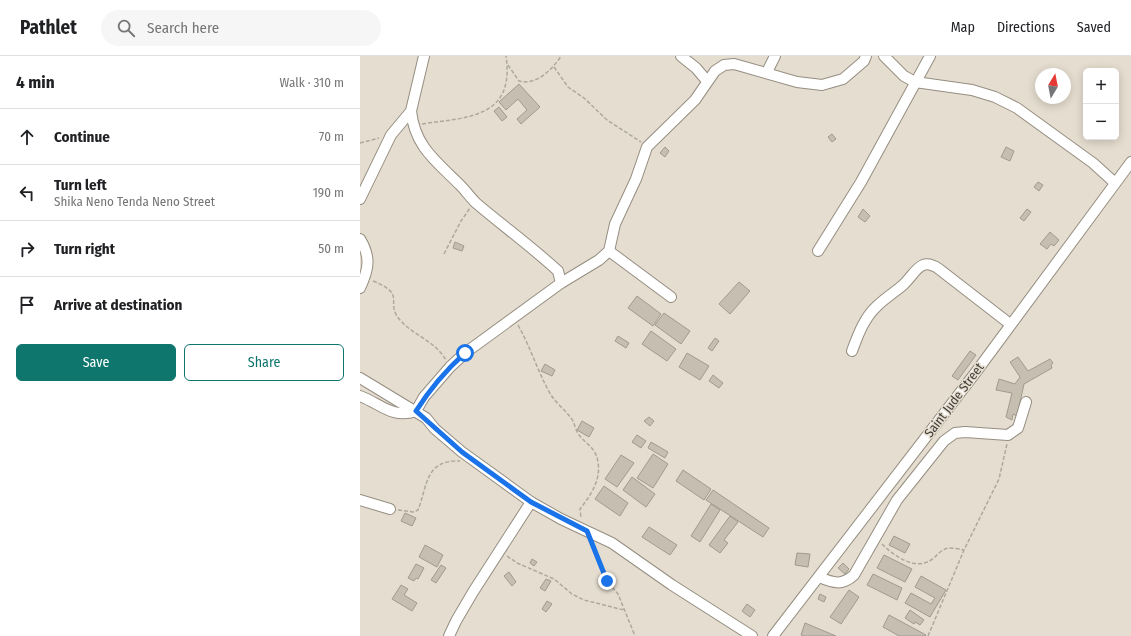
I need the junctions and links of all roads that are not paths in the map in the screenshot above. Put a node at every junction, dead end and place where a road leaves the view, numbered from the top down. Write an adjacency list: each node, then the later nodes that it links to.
1 (424, 56): 10 (street)
2 (681, 56): 8 (street)
3 (775, 56): 7 (street)
4 (866, 56): 7 (street)
5 (884, 56): 9 (street)
6 (930, 56): 9 (street)
7 (767, 72): 8 (street)
8 (707, 81): 15 (street)
9 (914, 82): 12 (street); 16 (street)
10 (411, 111): 13 (street); 17 (street)
11 (1131, 162): 12 (street, Saint Jude Street)
12 (1115, 183): 20 (street, Saint Jude Street)
13 (360, 199)
14 (360, 239): 18 (street)
15 (609, 250): 17 (street); 19 (street)
16 (818, 251)
17 (561, 283): 26 (street)
18 (360, 288)
19 (671, 297)
20 (1010, 324): 21 (street); 30 (street, Saint Jude Street)
21 (852, 351)
22 (360, 372): 26 (street)
23 (360, 378): 26 (street)
24 (360, 396): 26 (street)
25 (1026, 402): 30 (street)
26 (416, 409): 28 (street)
27 (360, 500): 29 (street)
28 (531, 502): 31 (street); 32 (street)
29 (390, 509)
30 (819, 577): 33 (street, Saint Jude Street)
31 (449, 636)
32 (752, 636)
33 (773, 636)

